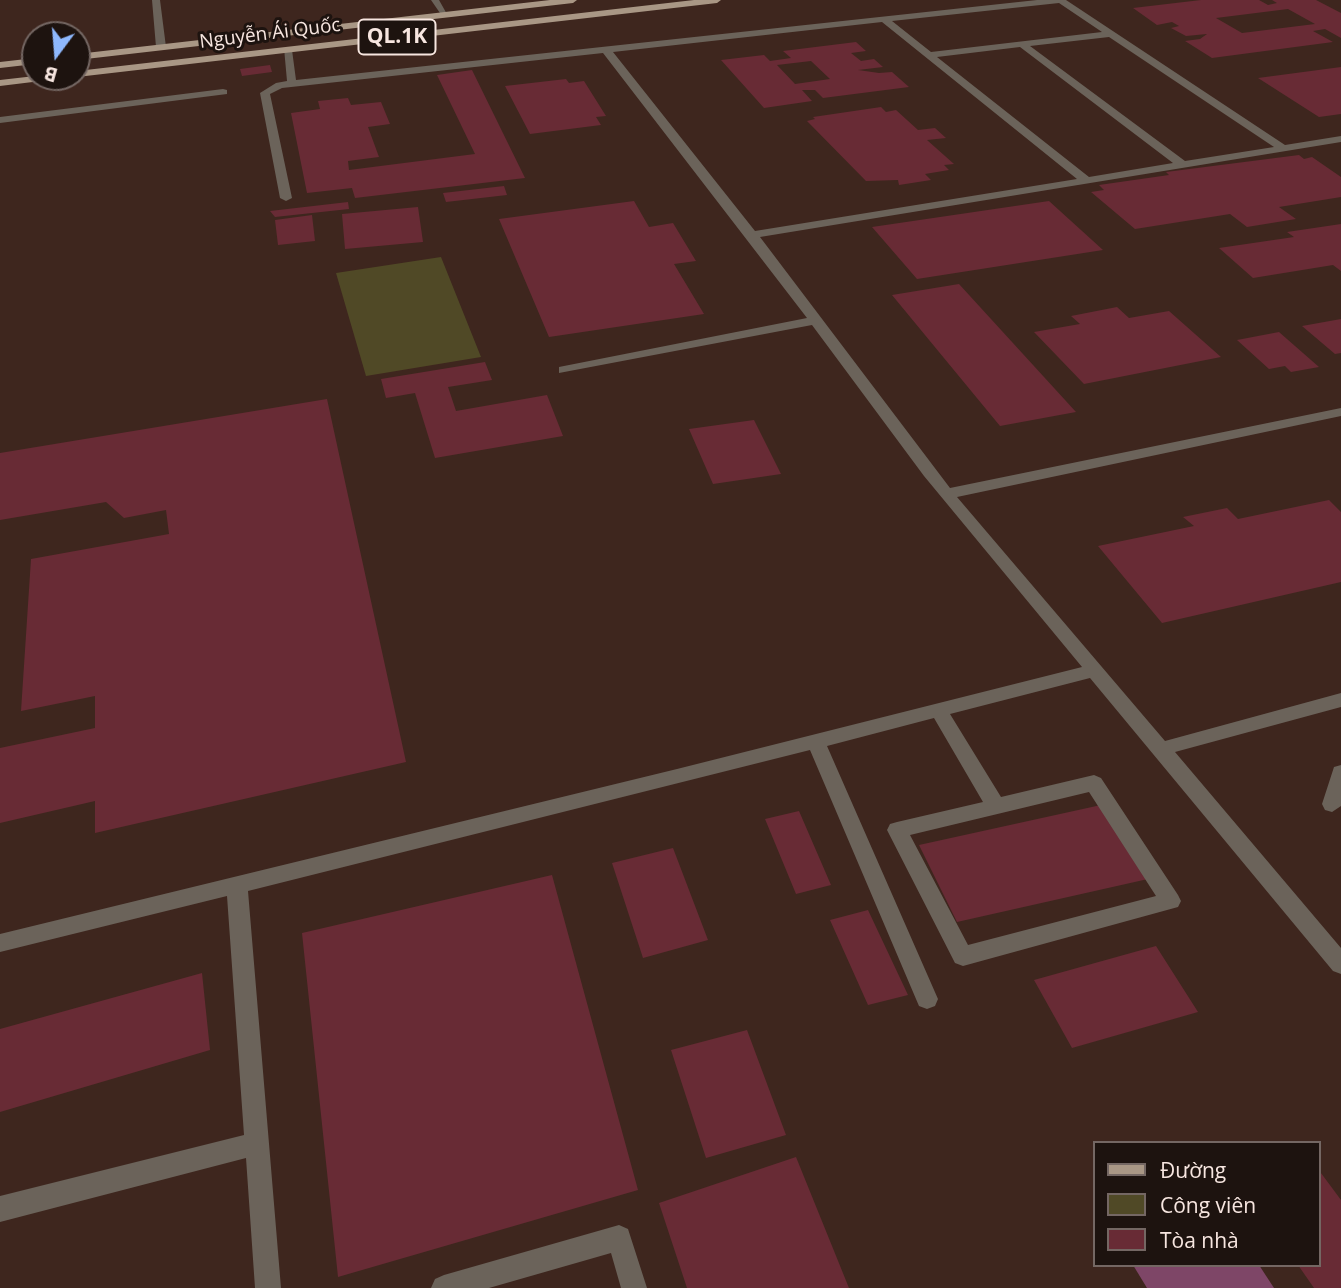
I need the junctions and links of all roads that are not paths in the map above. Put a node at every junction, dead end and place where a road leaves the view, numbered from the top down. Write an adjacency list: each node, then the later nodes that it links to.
1 (156, 0): 12 (street)
2 (435, 0): 8 (street)
3 (573, 0): 8 (main road, Nguyễn Ái Quốc / QL.1K)
4 (717, 0): 13 (main road, Nguyễn Ái Quốc / QL.1K)
5 (965, 0): 7 (street)
6 (1061, 0): 7 (street); 10 (street)
7 (977, 9): 9 (street)
8 (445, 14): 12 (main road, Nguyễn Ái Quốc / QL.1K)
9 (883, 19): 14 (street); 16 (street)
10 (1110, 34): 11 (street); 26 (street)
11 (1021, 44): 16 (street); 27 (street)
12 (161, 47): 15 (main road, Nguyễn Ái Quốc / QL.1K)
13 (287, 50): 19 (main road, Nguyễn Ái Quốc / QL.1K); 22 (street)
14 (607, 51): 22 (street); 30 (street)
15 (91, 55)
16 (930, 55): 28 (street)
17 (21, 63): 18 (main road)
18 (0, 65)
19 (91, 72)
20 (21, 80): 21 (main road)
21 (0, 83)
22 (292, 84): 29 (street)
23 (223, 92): 24 (street)
24 (0, 120)
25 (1341, 139): 26 (street)
26 (1283, 148): 27 (street)
27 (1183, 164): 28 (street)
28 (1086, 180): 30 (street)
29 (286, 198)
30 (752, 235): 31 (street)
31 (814, 321): 32 (street); 34 (street)
32 (564, 370)
33 (1341, 412): 34 (street)
34 (947, 494): 35 (street)
35 (1095, 670): 37 (street); 39 (street)
36 (1341, 700): 39 (street)
37 (937, 710): 38 (street); 42 (street)
38 (816, 741): 43 (street); 46 (street)
39 (1161, 749): 45 (street)
40 (1341, 772): 41 (street)
41 (1332, 804)
42 (996, 806): 42 (street)
43 (237, 886): 44 (street); 47 (street)
44 (0, 943)
45 (1341, 964)
46 (927, 999)
47 (256, 1144): 48 (street); 49 (street)
48 (0, 1209)
49 (268, 1288)
50 (444, 1288): 51 (street)
51 (634, 1288)

